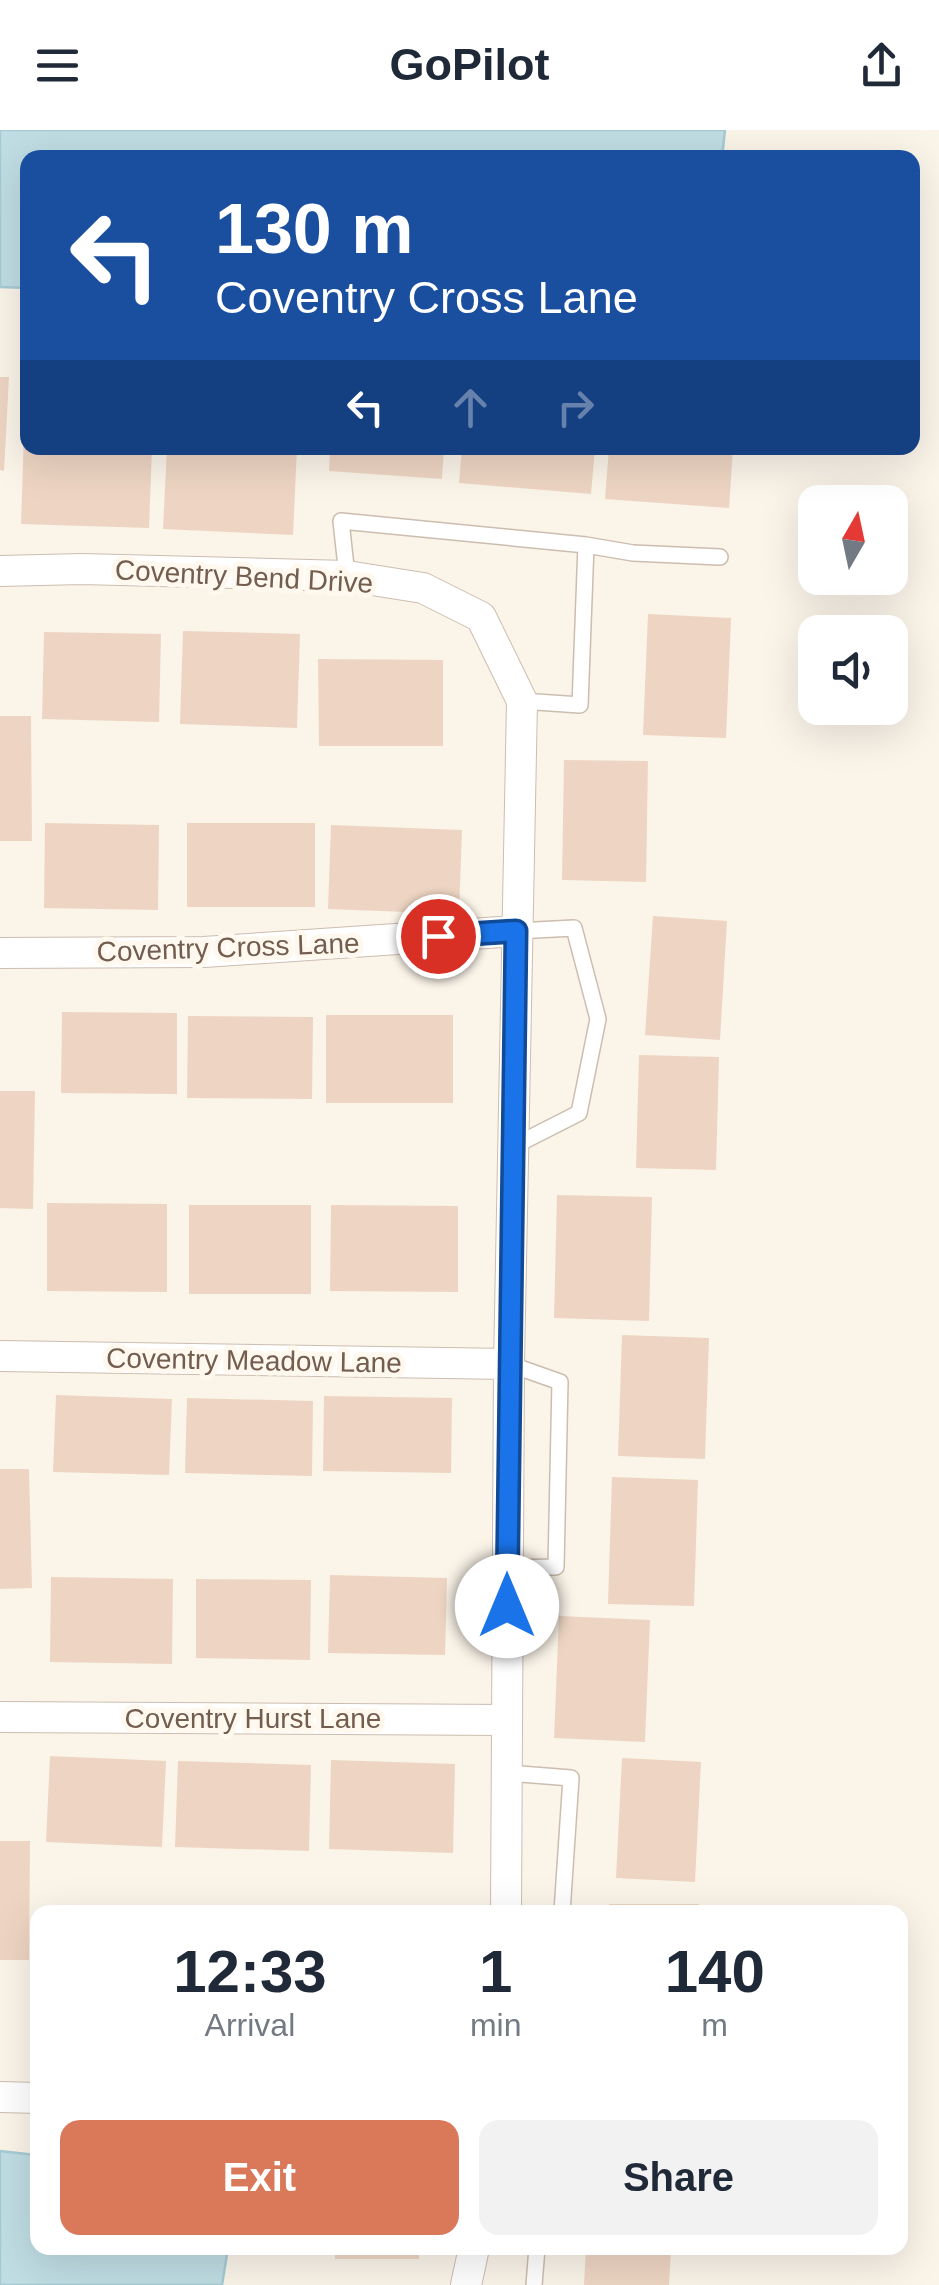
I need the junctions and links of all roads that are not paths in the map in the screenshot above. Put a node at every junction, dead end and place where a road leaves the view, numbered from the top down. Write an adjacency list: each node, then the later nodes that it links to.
1 (586, 546): 2 (lane); 4 (lane); 5 (lane)
2 (720, 557)
3 (0, 571): 4 (street, Coventry Bend Drive)
4 (346, 576): 5 (street, Coventry Bend Drive)
5 (522, 701): 6 (street)
6 (516, 931): 7 (street, Coventry Cross Lane); 8 (street); 8 (lane)
7 (0, 954)
8 (512, 1147): 10 (street)
9 (0, 1356): 10 (street, Coventry Meadow Lane)
10 (509, 1364): 11 (street); 11 (lane)
11 (507, 1568): 13 (street)
12 (0, 1717): 13 (street, Coventry Hurst Lane)
13 (507, 1720): 14 (street)
14 (506, 1773): 15 (street); 16 (lane)
15 (506, 1905)
16 (562, 1905)
17 (0, 2097): 18 (street)
18 (30, 2098)
19 (472, 2255): 21 (street)
20 (536, 2255): 22 (lane)
21 (466, 2285)
22 (534, 2285)

